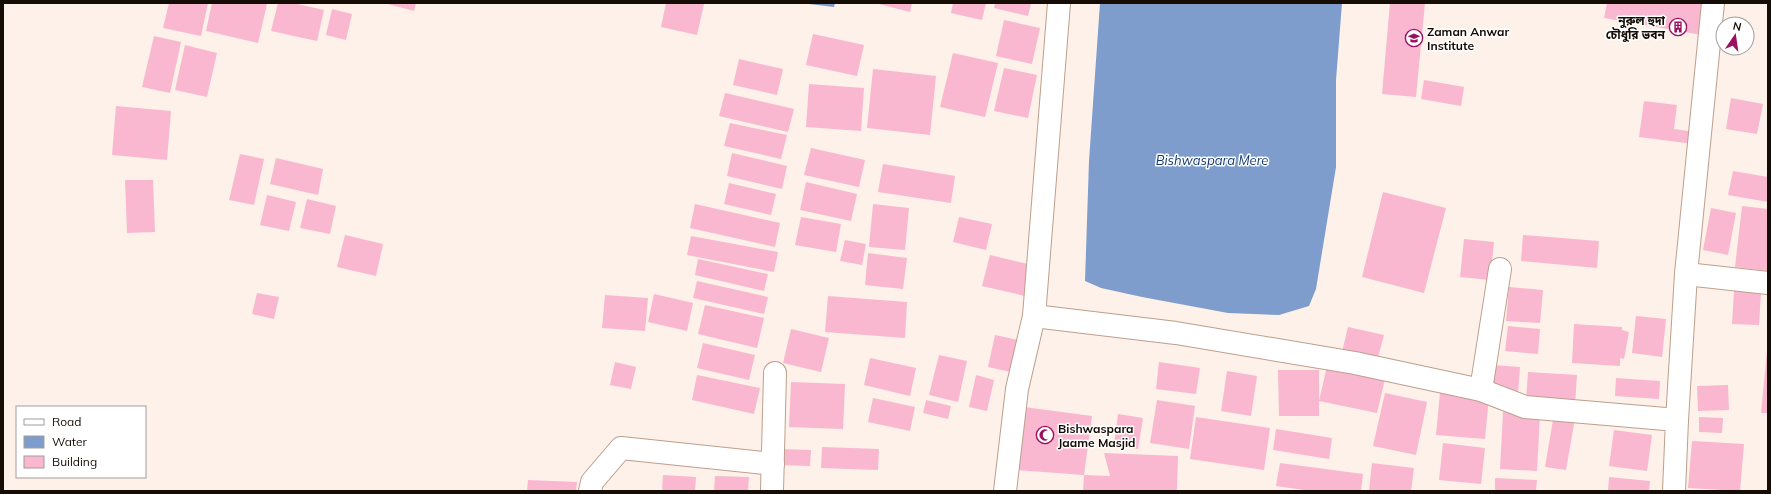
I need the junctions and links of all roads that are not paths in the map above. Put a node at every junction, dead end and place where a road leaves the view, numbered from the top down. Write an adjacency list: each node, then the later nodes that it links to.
1 (1059, 3): 6 (street)
2 (1713, 3): 4 (street)
3 (1500, 270): 8 (street)
4 (1686, 274): 5 (street); 9 (street)
5 (1768, 284)
6 (1034, 316): 8 (street); 13 (street)
7 (775, 373): 10 (street)
8 (1481, 390): 9 (street)
9 (1677, 420): 14 (street)
10 (773, 464): 11 (street); 12 (street)
11 (590, 491)
12 (772, 491)
13 (1005, 491)
14 (1674, 491)

